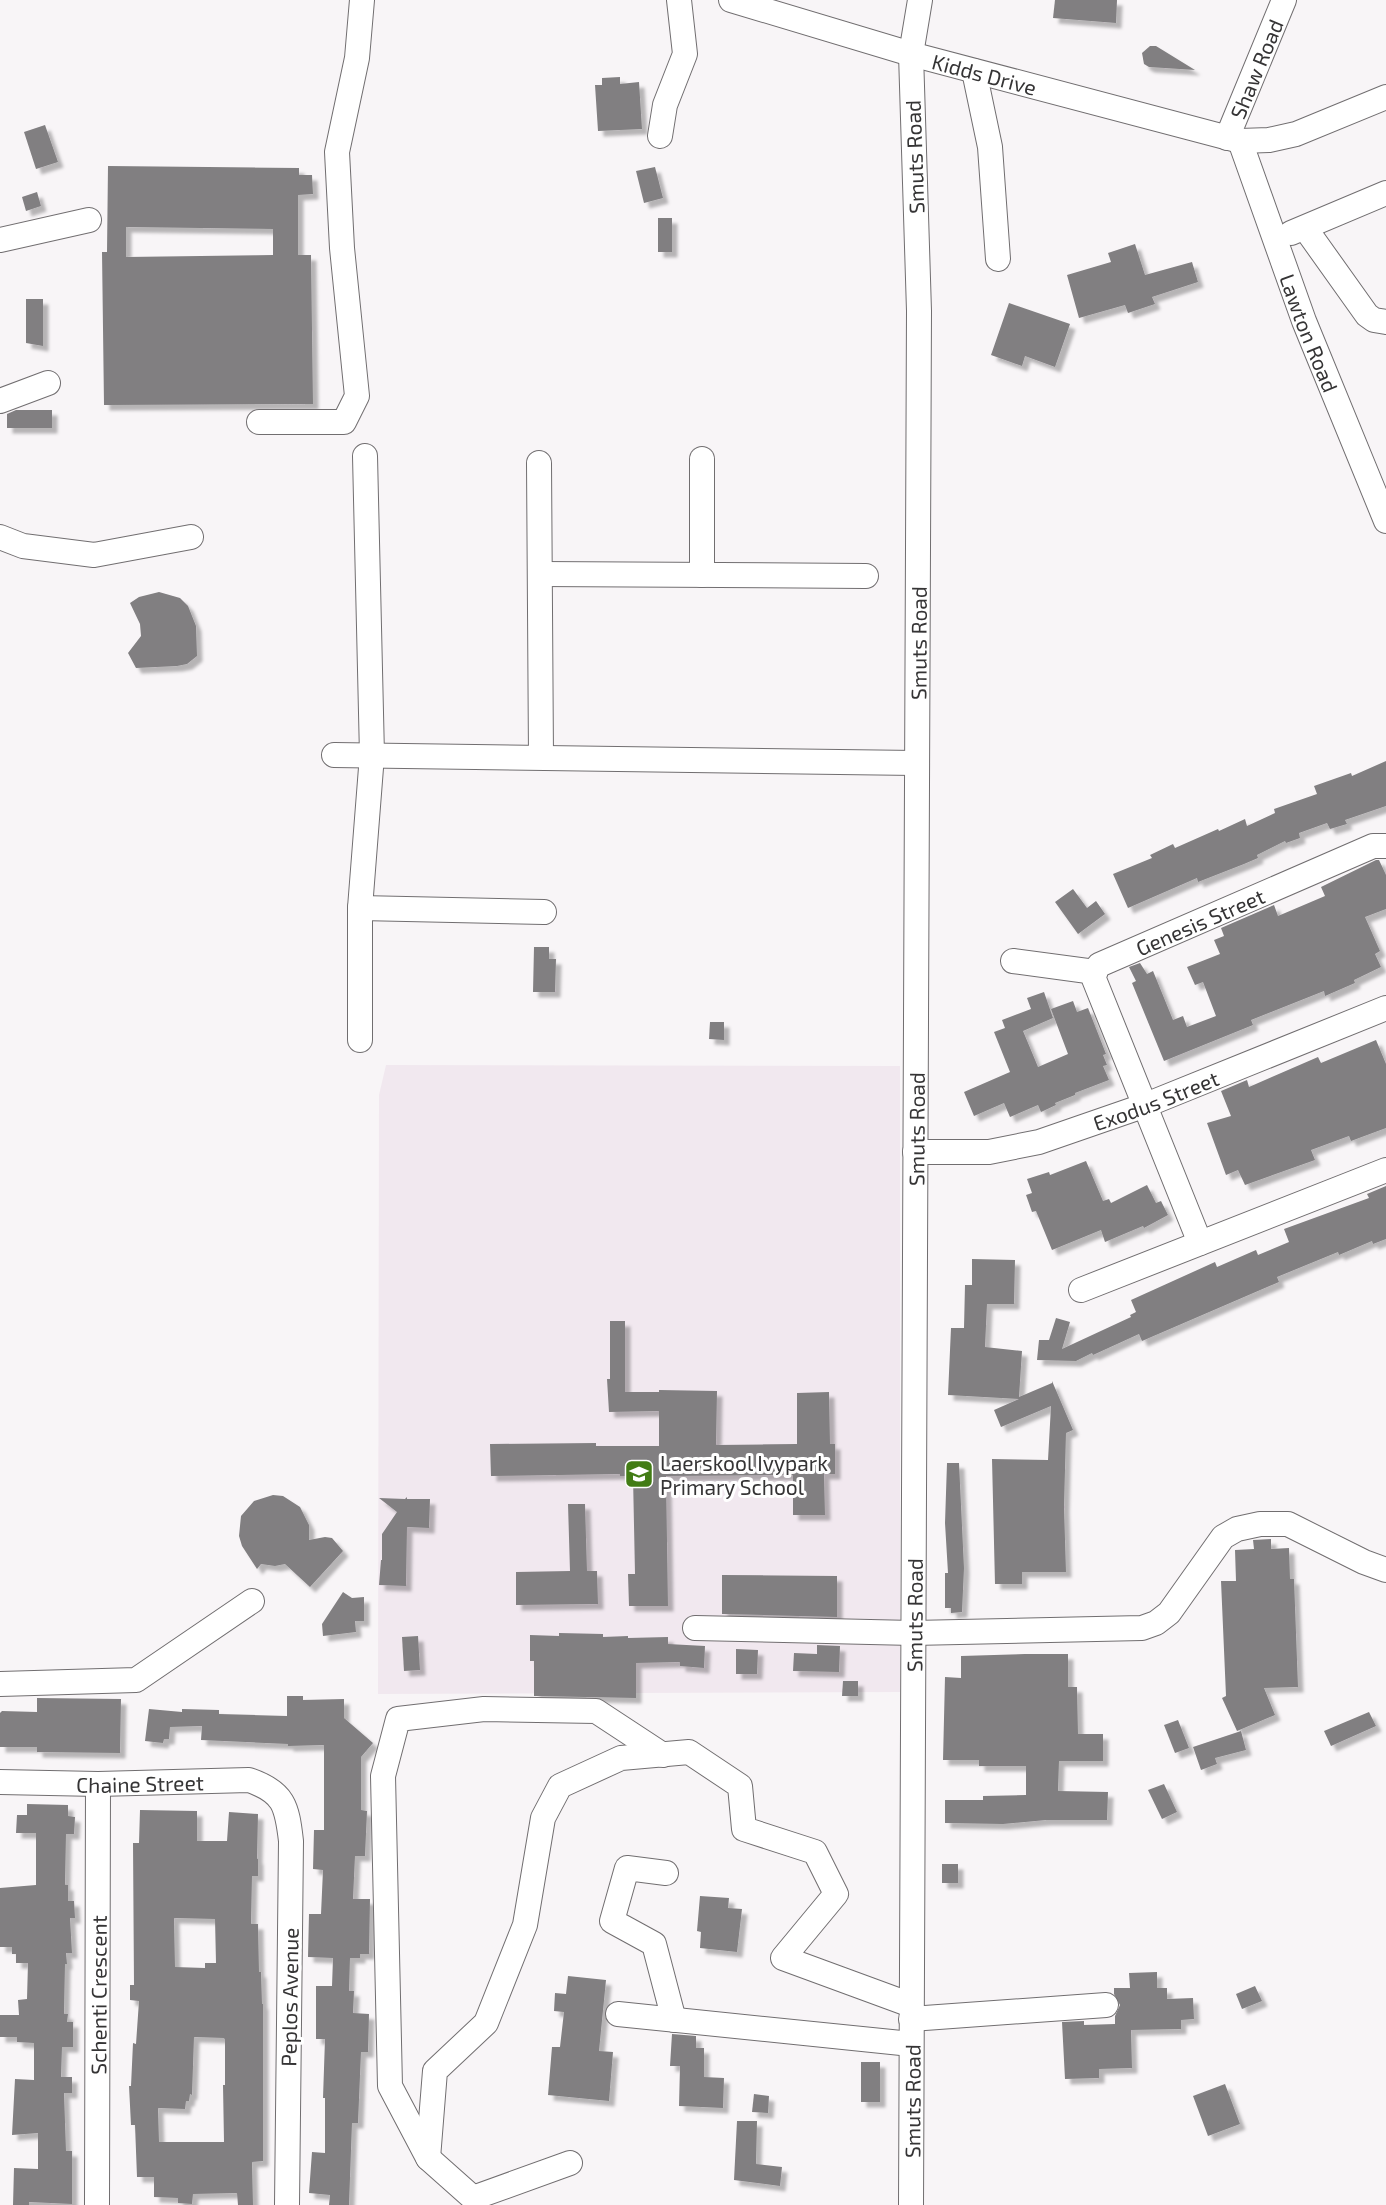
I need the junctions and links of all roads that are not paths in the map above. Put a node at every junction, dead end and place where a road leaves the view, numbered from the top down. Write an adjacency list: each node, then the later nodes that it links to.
1 (362, 0): 22 (street)
2 (679, 0): 11 (street)
3 (731, 0): 7 (street, Kidds Drive)
4 (796, 0): 7 (street)
5 (920, 0): 8 (street, Smuts Road)
6 (1284, 0): 12 (street, Shaw Road)
7 (816, 25): 8 (street, Kidds Drive)
8 (911, 54): 9 (street, Kidds Drive); 35 (street, Smuts Road)
9 (974, 71): 12 (street, Kidds Drive); 18 (street)
10 (1386, 97): 12 (street, Kidds Drive)
11 (660, 136)
12 (1233, 140): 17 (street, Lawton Road)
13 (1386, 194): 15 (street)
14 (88, 220): 16 (street)
15 (1305, 228): 17 (street); 19 (street)
16 (0, 240)
17 (1275, 240): 26 (street, Lawton Road)
18 (998, 259)
19 (1386, 322)
20 (48, 383): 21 (street)
21 (0, 400)
22 (259, 423)
23 (365, 456): 33 (street)
24 (702, 459): 30 (street)
25 (539, 462): 29 (street)
26 (1386, 521)
27 (0, 537): 28 (street)
28 (191, 537)
29 (540, 574): 30 (street); 34 (street)
30 (702, 575): 31 (street)
31 (866, 576)
32 (334, 755): 33 (street)
33 (372, 755): 34 (street); 37 (street)
34 (541, 757): 35 (street)
35 (916, 763): 44 (street, Smuts Road)
36 (1386, 846): 40 (street, Genesis Street)
37 (360, 908): 38 (street); 42 (street)
38 (544, 912)
39 (1013, 961): 40 (street)
40 (1095, 972): 43 (street)
41 (1386, 1008): 43 (street, Exodus Street)
42 (360, 1040)
43 (1146, 1105): 44 (street, Exodus Street); 46 (street)
44 (915, 1152): 51 (street, Smuts Road)
45 (1386, 1170): 46 (street)
46 (1200, 1243): 47 (street)
47 (1081, 1290)
48 (1386, 1570): 51 (street)
49 (252, 1601): 52 (street)
50 (695, 1628): 51 (street)
51 (913, 1633): 59 (street, Smuts Road)
52 (0, 1684)
53 (663, 1755): 59 (street); 63 (street); 63 (street)
54 (0, 1782): 55 (street, Chaine Street)
55 (98, 1784): 56 (street, Chaine Street); 65 (street, Schenti Crescent)
56 (275, 1793): 66 (street, Peplos Avenue)
57 (666, 1873): 61 (street)
58 (1106, 2005): 59 (street)
59 (911, 2012): 62 (street, Smuts Road)
60 (618, 2014): 61 (street)
61 (674, 2020): 62 (street)
62 (911, 2044): 67 (street, Smuts Road)
63 (428, 2158): 64 (street)
64 (570, 2163)
65 (96, 2205)
66 (287, 2205)
67 (911, 2205)

